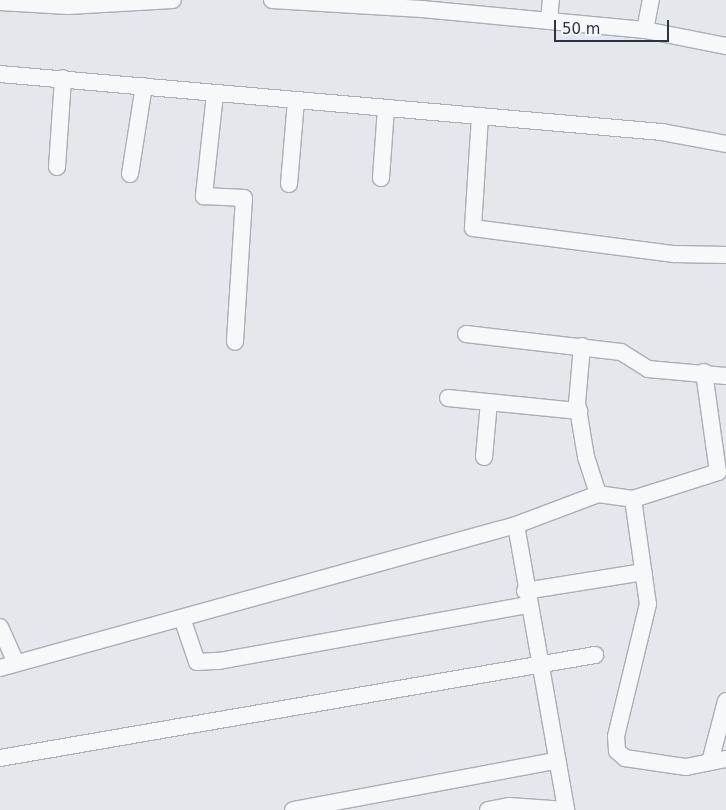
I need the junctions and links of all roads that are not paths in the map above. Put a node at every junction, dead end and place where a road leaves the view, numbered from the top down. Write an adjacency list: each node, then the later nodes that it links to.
1 (173, 0): 5 (street)
2 (272, 0): 6 (street)
3 (551, 0): 6 (street)
4 (651, 0): 7 (street)
5 (0, 2)
6 (549, 21): 7 (street)
7 (645, 30): 8 (street)
8 (726, 46)
9 (0, 74): 10 (street)
10 (62, 78): 11 (street); 17 (street)
11 (144, 86): 12 (street); 18 (street)
12 (215, 94): 13 (street); 23 (street)
13 (296, 102): 14 (street); 20 (street)
14 (386, 108): 15 (street); 19 (street)
15 (480, 116): 16 (street); 21 (street)
16 (726, 144)
17 (57, 167)
18 (130, 174)
19 (381, 178)
20 (289, 184)
21 (726, 255)
22 (466, 334): 24 (street)
23 (235, 342)
24 (582, 346): 25 (street); 29 (street)
25 (704, 372): 26 (street); 31 (street)
26 (726, 376)
27 (448, 398): 28 (street)
28 (489, 402): 29 (street); 30 (street)
29 (579, 412): 32 (street)
30 (484, 457)
31 (722, 469): 33 (street)
32 (598, 494): 33 (street); 34 (street)
33 (633, 499): 35 (street)
34 (516, 525): 36 (street); 37 (street)
35 (643, 572): 36 (street); 45 (street)
36 (527, 598): 37 (street); 41 (street)
37 (182, 618): 40 (street)
38 (0, 632): 40 (street)
39 (595, 655): 41 (street)
40 (8, 666)
41 (539, 667): 43 (street); 44 (street)
42 (726, 701): 45 (street)
43 (0, 758)
44 (556, 761): 46 (street); 48 (street)
45 (718, 761)
46 (293, 810)
47 (488, 810): 48 (street)
48 (566, 810)

